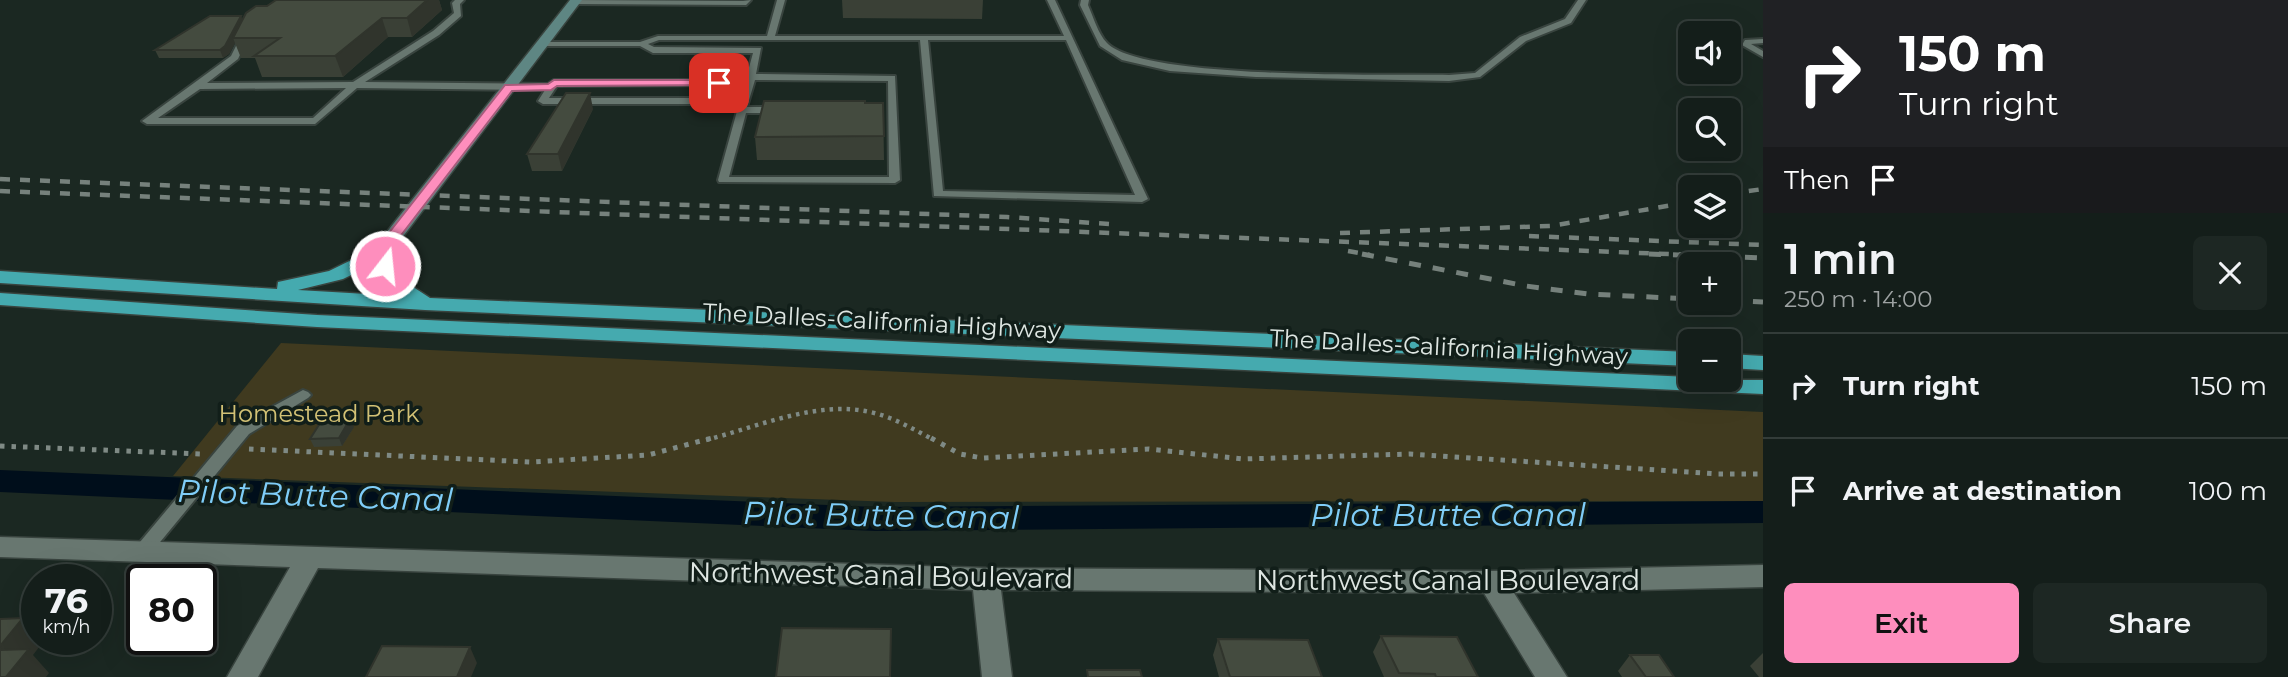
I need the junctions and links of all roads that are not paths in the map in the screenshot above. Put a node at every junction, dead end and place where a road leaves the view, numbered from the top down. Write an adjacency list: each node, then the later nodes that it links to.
1 (460, 0): 19 (lane)
2 (747, 0): 8 (lane)
3 (781, 0): 10 (lane)
4 (1051, 0): 12 (lane)
5 (1085, 0): 6 (lane)
6 (1582, 0)
7 (575, 1): 8 (lane); 14 (street)
8 (602, 1)
9 (248, 29): 20 (lane)
10 (770, 38): 11 (lane); 15 (lane)
11 (924, 38): 12 (lane); 12 (lane)
12 (1069, 38)
13 (1763, 41): 16 (lane)
14 (543, 44): 15 (lane); 22 (street)
15 (641, 44): 17 (lane)
16 (1763, 54)
17 (751, 77): 24 (lane); 27 (lane)
18 (719, 83): 21 (lane)
19 (355, 85): 20 (lane); 20 (lane); 22 (lane)
20 (198, 86)
21 (551, 87): 22 (lane); 23 (lane)
22 (509, 88): 28 (street)
23 (715, 101)
24 (741, 110): 25 (lane); 27 (lane)
25 (796, 110)
26 (879, 110): 27 (lane)
27 (893, 110)
28 (382, 251): 30 (highway); 32 (highway)
29 (0, 278): 30 (highway, The Dalles-California Highway)
30 (231, 293): 32 (highway, The Dalles-California Highway)
31 (0, 299): 36 (highway, The Dalles-California Highway)
32 (425, 304): 33 (highway, The Dalles-California Highway)
33 (1678, 358)
34 (1741, 362): 35 (highway)
35 (1763, 363)
36 (1763, 387)
37 (303, 395): 39 (lane)
38 (0, 547): 39 (street, Northwest Canal Boulevard)
39 (141, 553): 40 (street, Northwest Canal Boulevard)
40 (310, 558): 42 (street, Northwest Canal Boulevard); 44 (street)
41 (1763, 576): 43 (street, Northwest Canal Boulevard)
42 (986, 579): 43 (street, Northwest Canal Boulevard); 45 (street)
43 (1492, 582): 46 (street)
44 (242, 677)
45 (997, 677)
46 (1552, 677)

